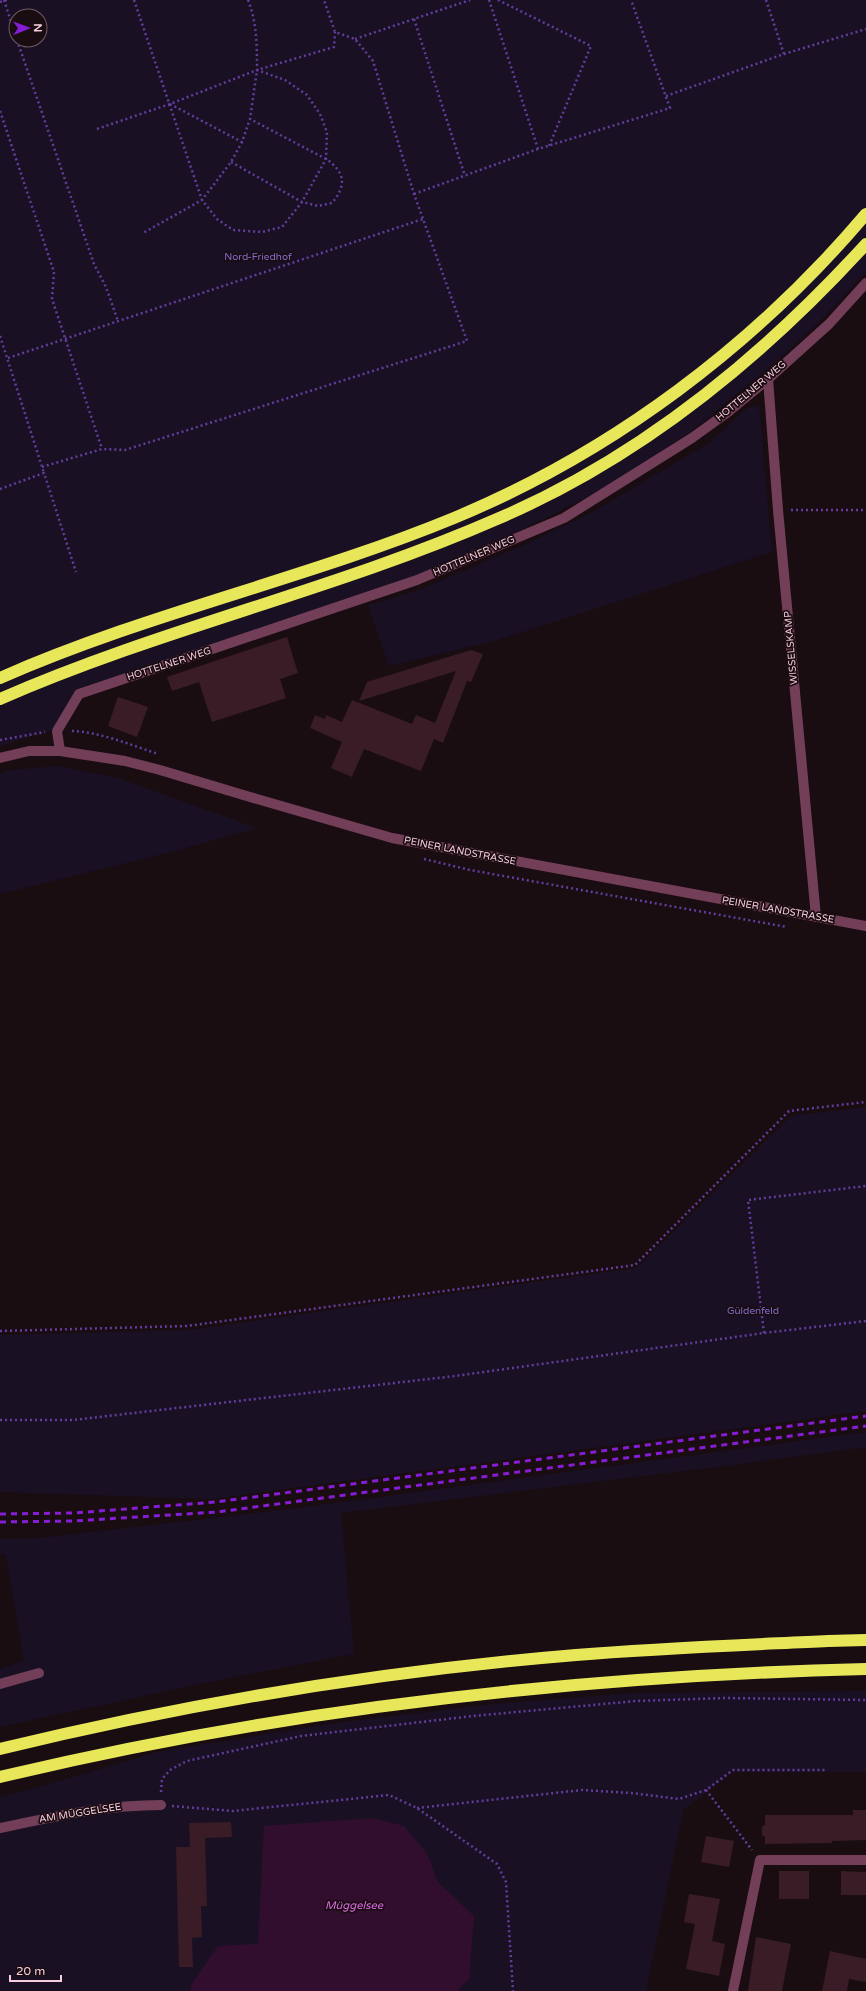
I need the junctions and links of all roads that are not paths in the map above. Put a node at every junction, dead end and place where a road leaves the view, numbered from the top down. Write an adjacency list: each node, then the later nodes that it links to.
1 (866, 214): 5 (highway)
2 (866, 244): 6 (highway)
3 (866, 283): 4 (street, HOTTELNER WEG)
4 (768, 379): 7 (street, HOTTELNER WEG); 9 (street, WISSELSKAMP)
5 (0, 678)
6 (0, 699)
7 (60, 750): 8 (street, PEINER LANDSTRASSE); 9 (street, PEINER LANDSTRASSE)
8 (0, 758)
9 (816, 917): 10 (street, PEINER LANDSTRASSE)
10 (866, 926)
11 (866, 1640): 15 (highway)
12 (866, 1669): 16 (highway)
13 (39, 1673): 14 (street)
14 (0, 1684)
15 (0, 1749)
16 (0, 1777)
17 (160, 1805): 18 (street, AM MÜGGELSEE)
18 (0, 1828)
19 (866, 1860): 20 (street)
20 (733, 1991)

